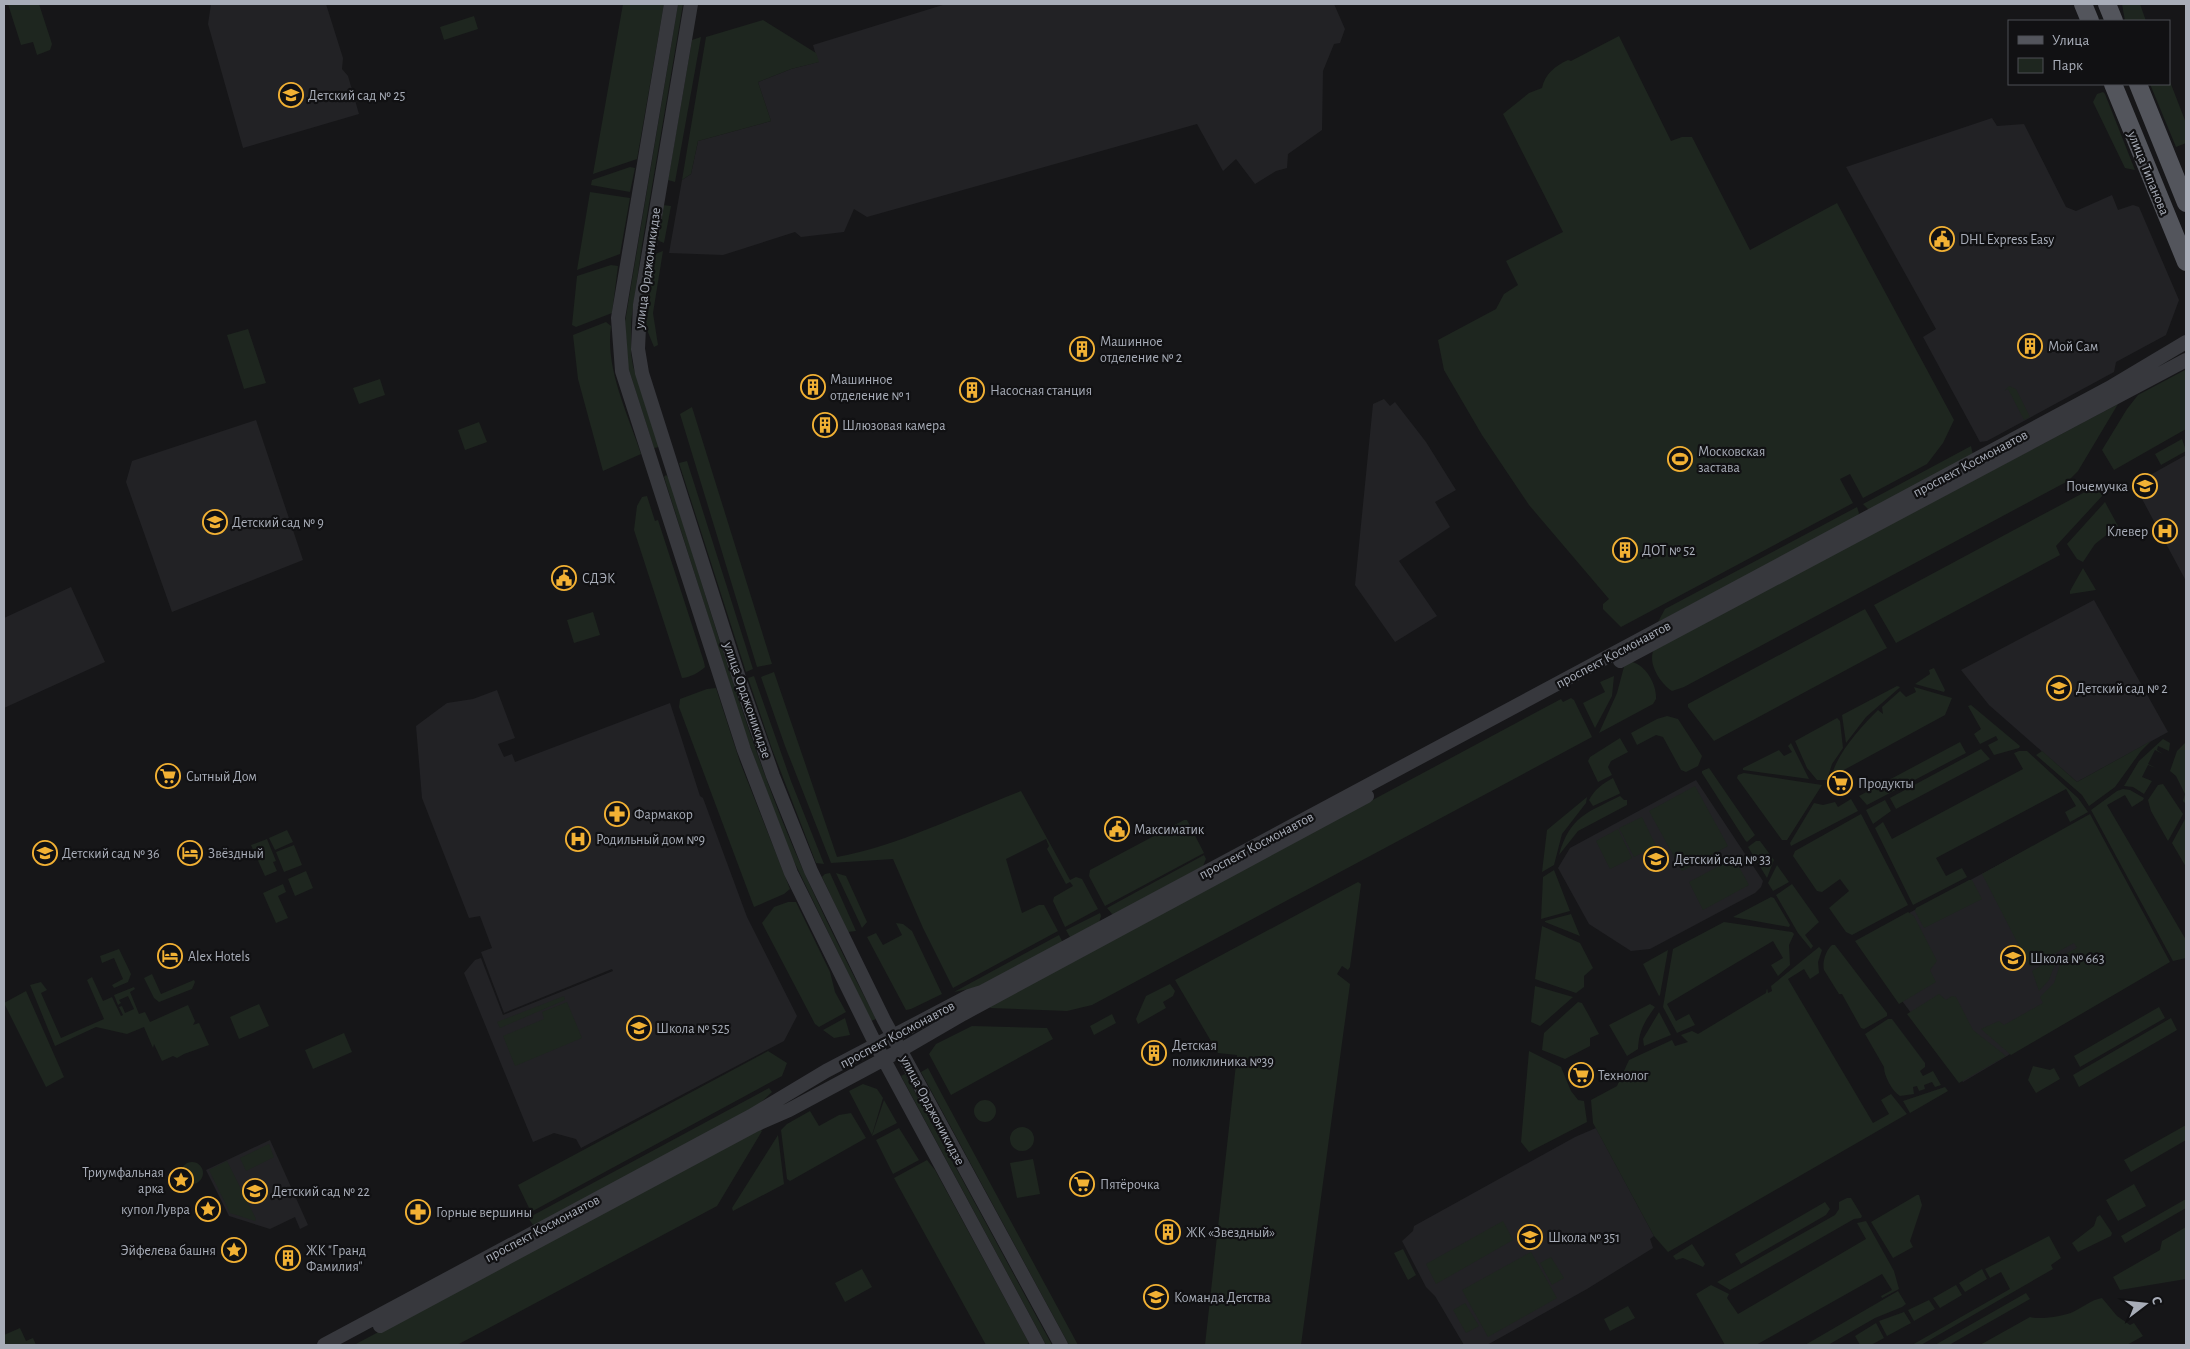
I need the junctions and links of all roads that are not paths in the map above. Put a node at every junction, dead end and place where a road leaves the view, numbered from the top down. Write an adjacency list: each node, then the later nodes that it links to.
1 (671, 4): 14 (street, улица Орджоникидзе)
2 (691, 4): 13 (street, улица Орджоникидзе)
3 (2083, 4): 5 (main road)
4 (2107, 4): 6 (main road)
5 (2090, 20)
6 (2114, 20)
7 (2114, 85): 10 (main road, улица Типанова)
8 (2138, 85): 9 (main road, улица Типанова)
9 (2186, 204)
10 (2186, 262)
11 (2186, 342): 13 (street, проспект Космонавтов)
12 (2186, 360): 15 (street, проспект Космонавтов)
13 (893, 1036): 14 (street, проспект Космонавтов); 15 (street, улица Орджоникидзе)
14 (876, 1045): 16 (street, улица Орджоникидзе); 17 (street, проспект Космонавтов)
15 (901, 1050): 16 (street, проспект Космонавтов); 20 (street, улица Орджоникидзе)
16 (883, 1060): 18 (street, проспект Космонавтов); 19 (street, улица Орджоникидзе)
17 (324, 1345)
18 (344, 1345)
19 (1038, 1345)
20 (1061, 1345)

